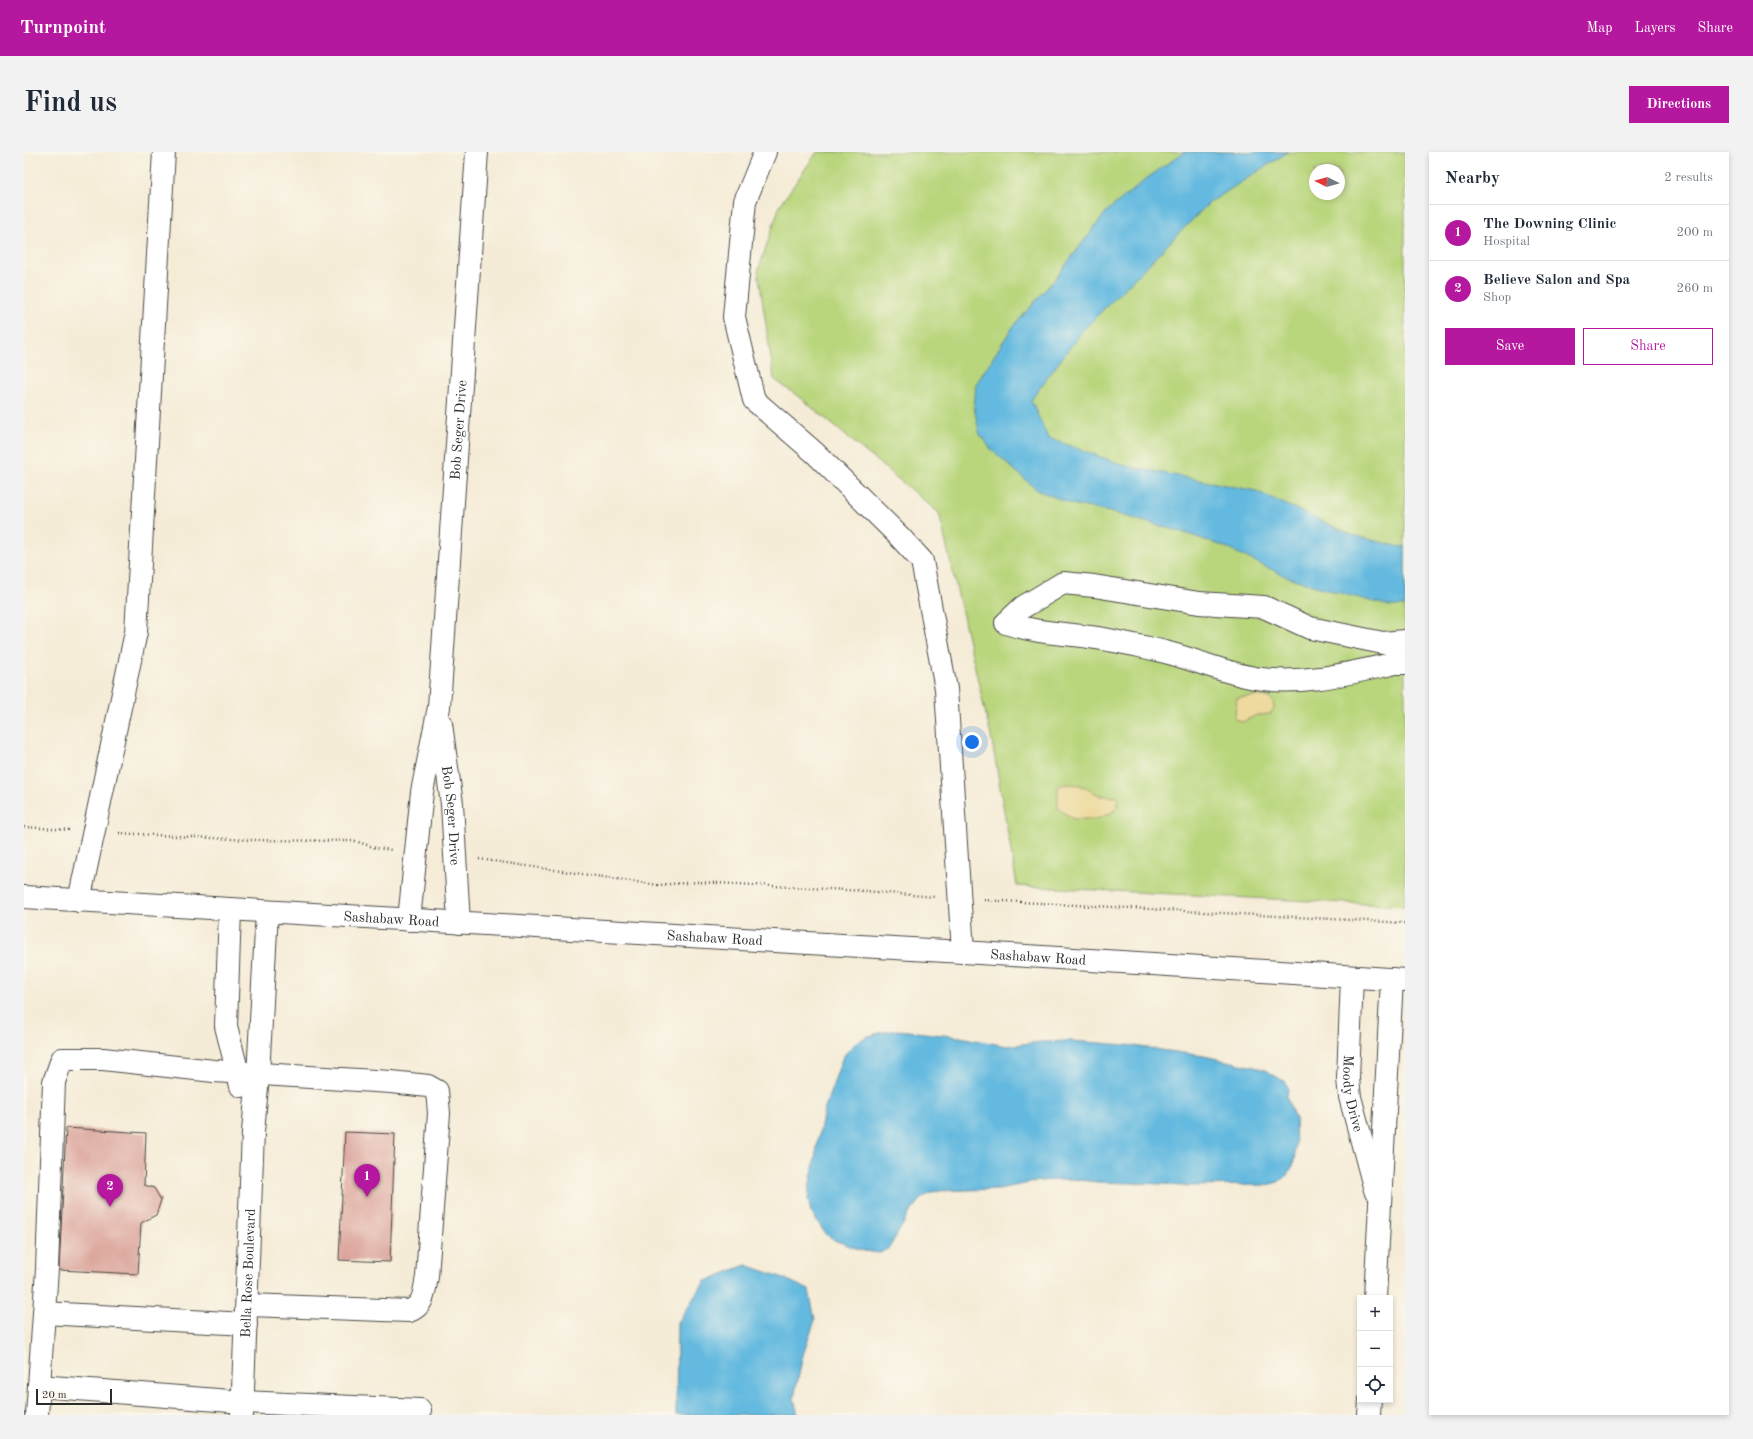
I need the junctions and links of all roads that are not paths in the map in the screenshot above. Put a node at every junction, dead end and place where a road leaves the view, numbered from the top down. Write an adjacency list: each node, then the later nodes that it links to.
1 (164, 152): 8 (main road)
2 (477, 152): 6 (main road, Bob Seger Drive)
3 (765, 152): 13 (main road)
4 (1405, 642): 5 (main road)
5 (1405, 663)
6 (439, 707): 11 (main road, Bob Seger Drive); 12 (main road, Bob Seger Drive)
7 (24, 897): 8 (main road, Sashabaw Road)
8 (80, 901): 9 (main road, Sashabaw Road)
9 (230, 910): 10 (main road, Sashabaw Road); 16 (main road, Bella Rose Boulevard)
10 (267, 912): 11 (main road, Sashabaw Road); 16 (main road, Bella Rose Boulevard)
11 (409, 920): 12 (main road, Sashabaw Road)
12 (459, 923): 13 (main road, Sashabaw Road)
13 (963, 952): 14 (main road, Sashabaw Road)
14 (1352, 977): 15 (main road, Sashabaw Road); 17 (main road, Moody Drive)
15 (1399, 979): 17 (main road, Moody Drive)
16 (248, 1074): 19 (main road); 20 (main road, Bella Rose Boulevard); 20 (main road)
17 (1380, 1207): 18 (main road, Moody Drive)
18 (1375, 1295)
19 (44, 1313): 20 (main road); 21 (main road)
20 (246, 1315): 23 (main road, Bella Rose Boulevard)
21 (39, 1386): 23 (main road); 25 (main road)
22 (1370, 1403): 26 (main road)
23 (242, 1408): 24 (main road)
24 (420, 1410)
25 (37, 1415)
26 (1369, 1415)

